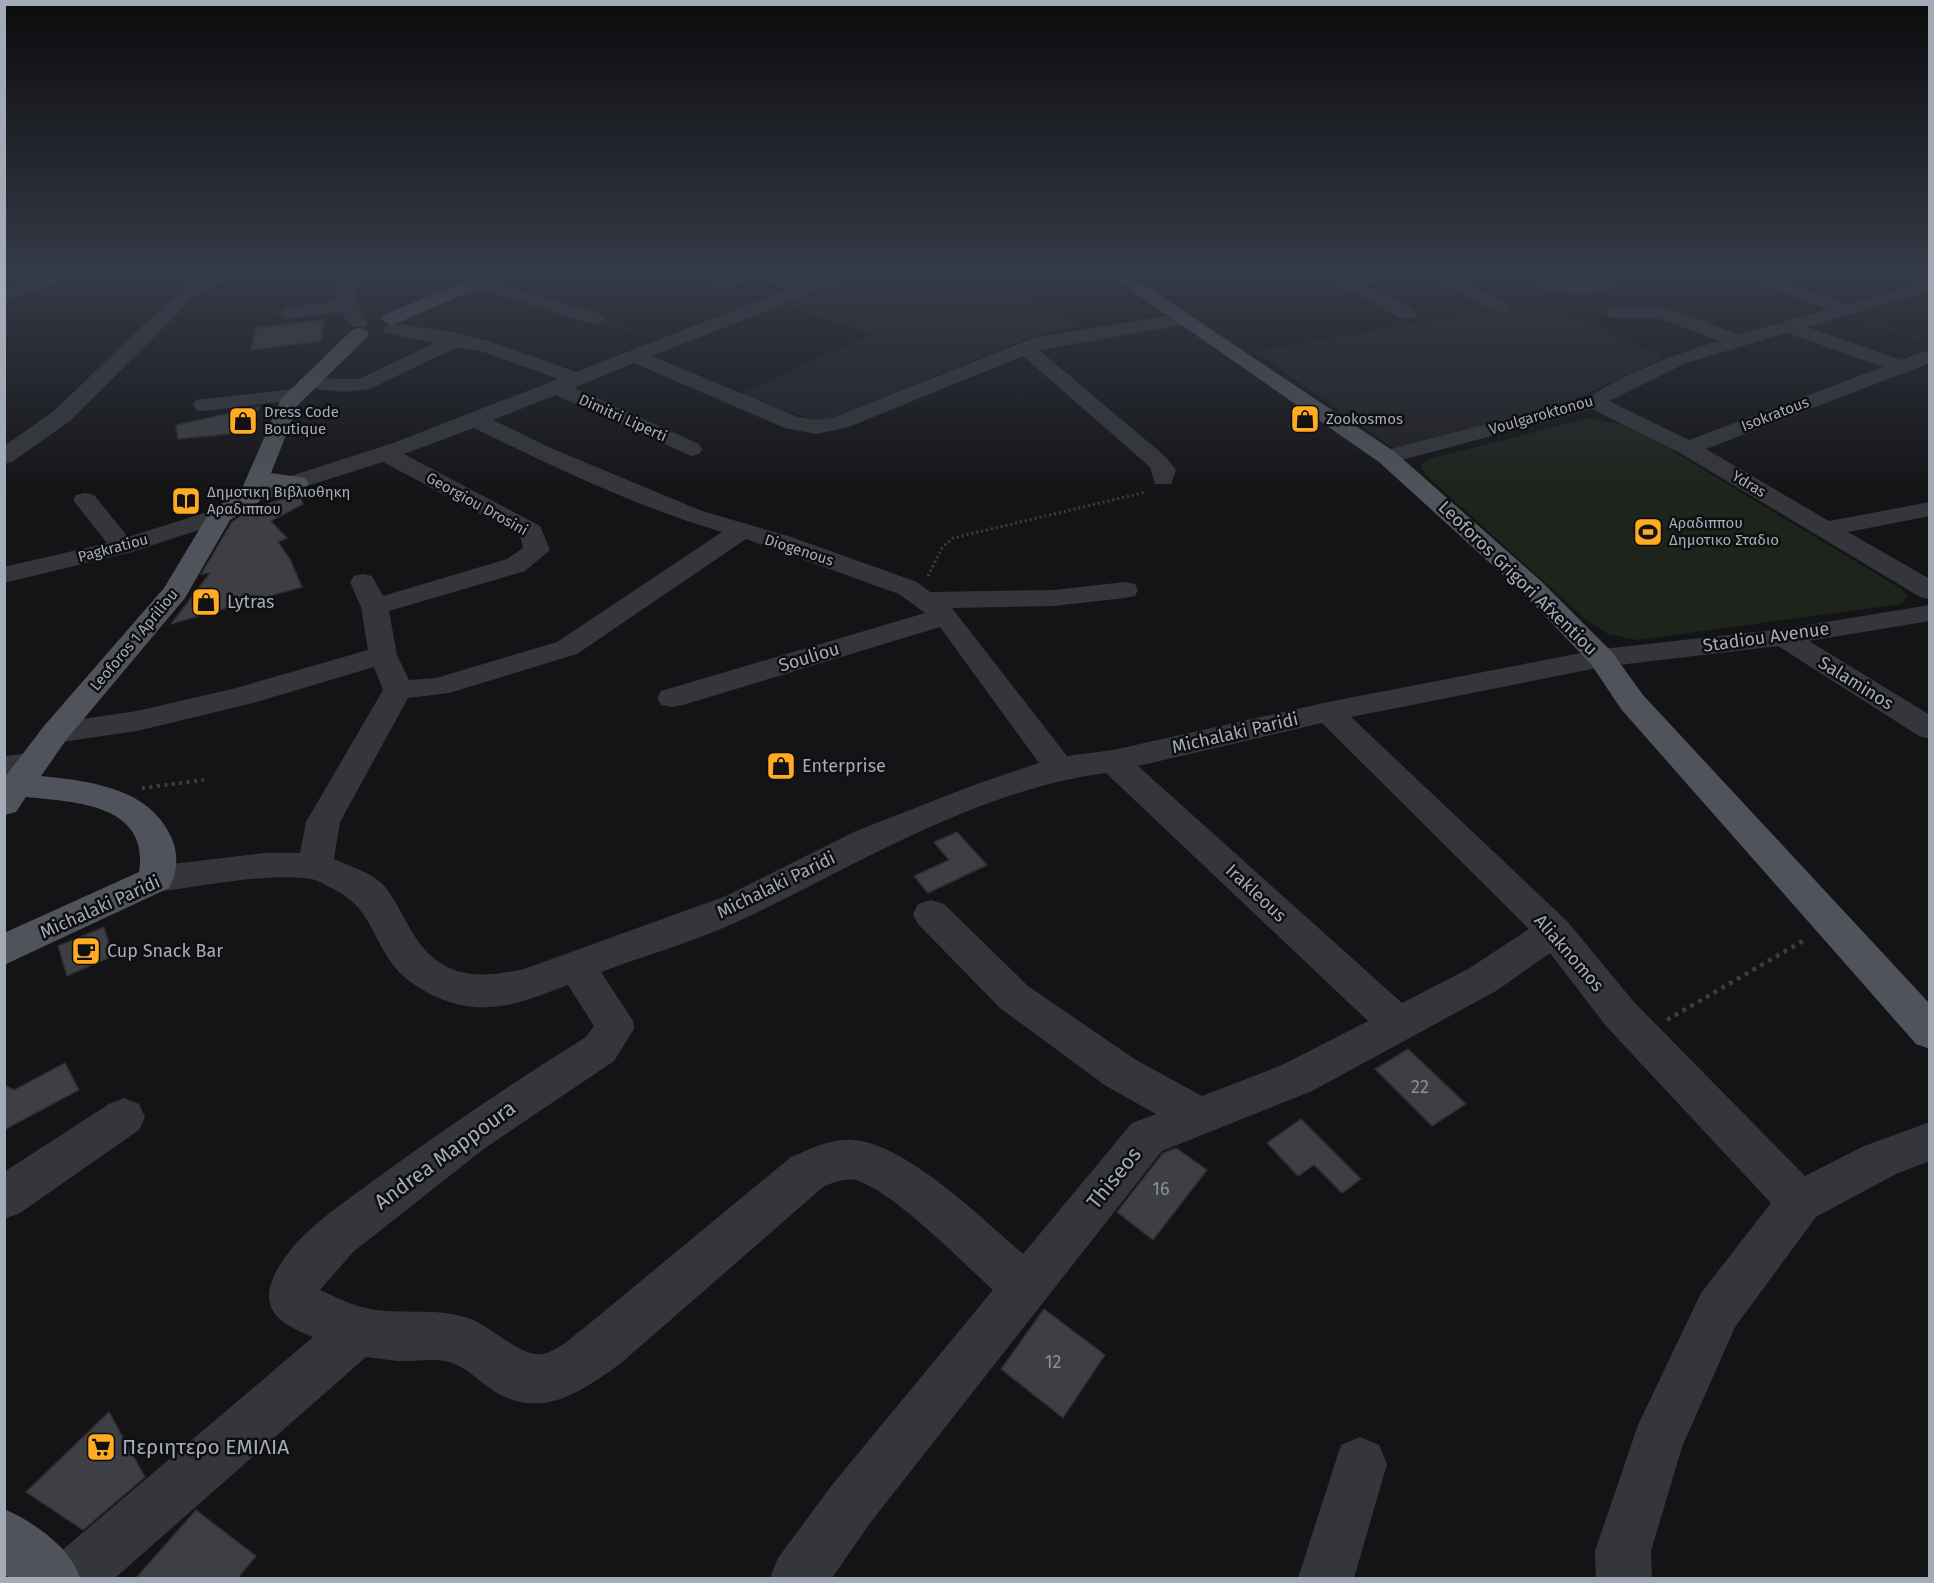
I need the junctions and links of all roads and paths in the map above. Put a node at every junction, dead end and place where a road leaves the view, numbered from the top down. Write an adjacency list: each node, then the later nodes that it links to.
1 (126, 348): 23 (street)
2 (340, 348): 16 (main road)
3 (439, 348): 16 (street)
4 (489, 348): 14 (street)
5 (655, 348): 11 (street)
6 (1025, 348): 11 (street); 25 (street)
7 (1227, 348): 24 (main road, Leoforos Grigori Afxentiou)
8 (1717, 348): 17 (street, Voulgaroktonou)
9 (1845, 348): 12 (street)
10 (1924, 348): 12 (street, Isokratous)
11 (635, 356): 14 (street)
12 (1897, 367): 13 (street); 20 (street, Isokratous)
13 (1921, 378)
14 (576, 379): 15 (street)
15 (555, 387): 19 (street); 21 (street, Dimitri Liperti)
16 (301, 389): 18 (street); 26 (main road)
17 (1594, 402): 20 (street, Ydras); 24 (street, Voulgaroktonou)
18 (204, 405)
19 (473, 419): 22 (street); 31 (street, Diogenous)
20 (1688, 448): 30 (street, Ydras)
21 (691, 449)
22 (382, 452): 26 (street); 39 (street, Georgiou Drosini)
23 (4, 457)
24 (1388, 457): 40 (main road, Leoforos Grigori Afxentiou)
25 (1164, 479): 36 (path)
26 (254, 486): 29 (main road, Leoforos 1 Apriliou)
27 (85, 500): 32 (street)
28 (1929, 510): 30 (street)
29 (220, 515): 32 (street, Pagkratiou); 45 (main road, Leoforos 1 Apriliou)
30 (1825, 529): 35 (street, Ydras)
31 (740, 532): 36 (street, Diogenous); 41 (street)
32 (123, 547): 33 (street, Pagkratiou)
33 (4, 575)
34 (1125, 590): 36 (street)
35 (1929, 591)
36 (926, 601): 42 (street, Souliou); 47 (street)
37 (1929, 613): 38 (street, Stadiou Avenue)
38 (1783, 637): 40 (street, Stadiou Avenue); 44 (street, Salaminos)
39 (383, 655): 41 (street); 45 (street)
40 (1602, 658): 43 (street, Michalaki Paridi); 54 (main road, Leoforos Grigori Afxentiou)
41 (398, 690): 51 (street)
42 (672, 698)
43 (1328, 712): 46 (street, Michalaki Paridi); 55 (street, Aliaknomos)
44 (1929, 729)
45 (55, 733): 48 (main road, Leoforos 1 Apriliou)
46 (1113, 761): 47 (street, Michalaki Paridi); 58 (street, Irakleous)
47 (1059, 768): 57 (street, Michalaki Paridi)
48 (15, 780): 50 (main road)
49 (204, 780): 50 (path)
50 (96, 794): 52 (main road)
51 (315, 866): 52 (street, Michalaki Paridi); 57 (street, Michalaki Paridi)
52 (156, 879): 56 (main road, Michalaki Paridi)
53 (931, 914): 61 (street)
54 (1832, 924): 59 (main road, Leoforos Grigori Afxentiou); 60 (path)
55 (1554, 931): 58 (street, Thiseos); 60 (street, Aliaknomos)
56 (4, 950)
57 (576, 966): 67 (street, Andrea Mappoura)
58 (1399, 1025): 61 (street, Thiseos)
59 (1929, 1032)
60 (1640, 1035): 65 (street, Aliaknomos)
61 (1197, 1115): 66 (street, Thiseos)
62 (124, 1117): 64 (street)
63 (1929, 1141): 65 (street)
64 (4, 1198)
65 (1800, 1202): 74 (street)
66 (1025, 1287): 67 (street, Andrea Mappoura); 72 (street, Thiseos)
67 (358, 1331): 71 (street)
68 (1360, 1464): 73 (street)
69 (4, 1537): 70 (main road)
70 (52, 1578)
71 (73, 1578)
72 (798, 1578)
73 (1326, 1578)
74 (1624, 1578)

